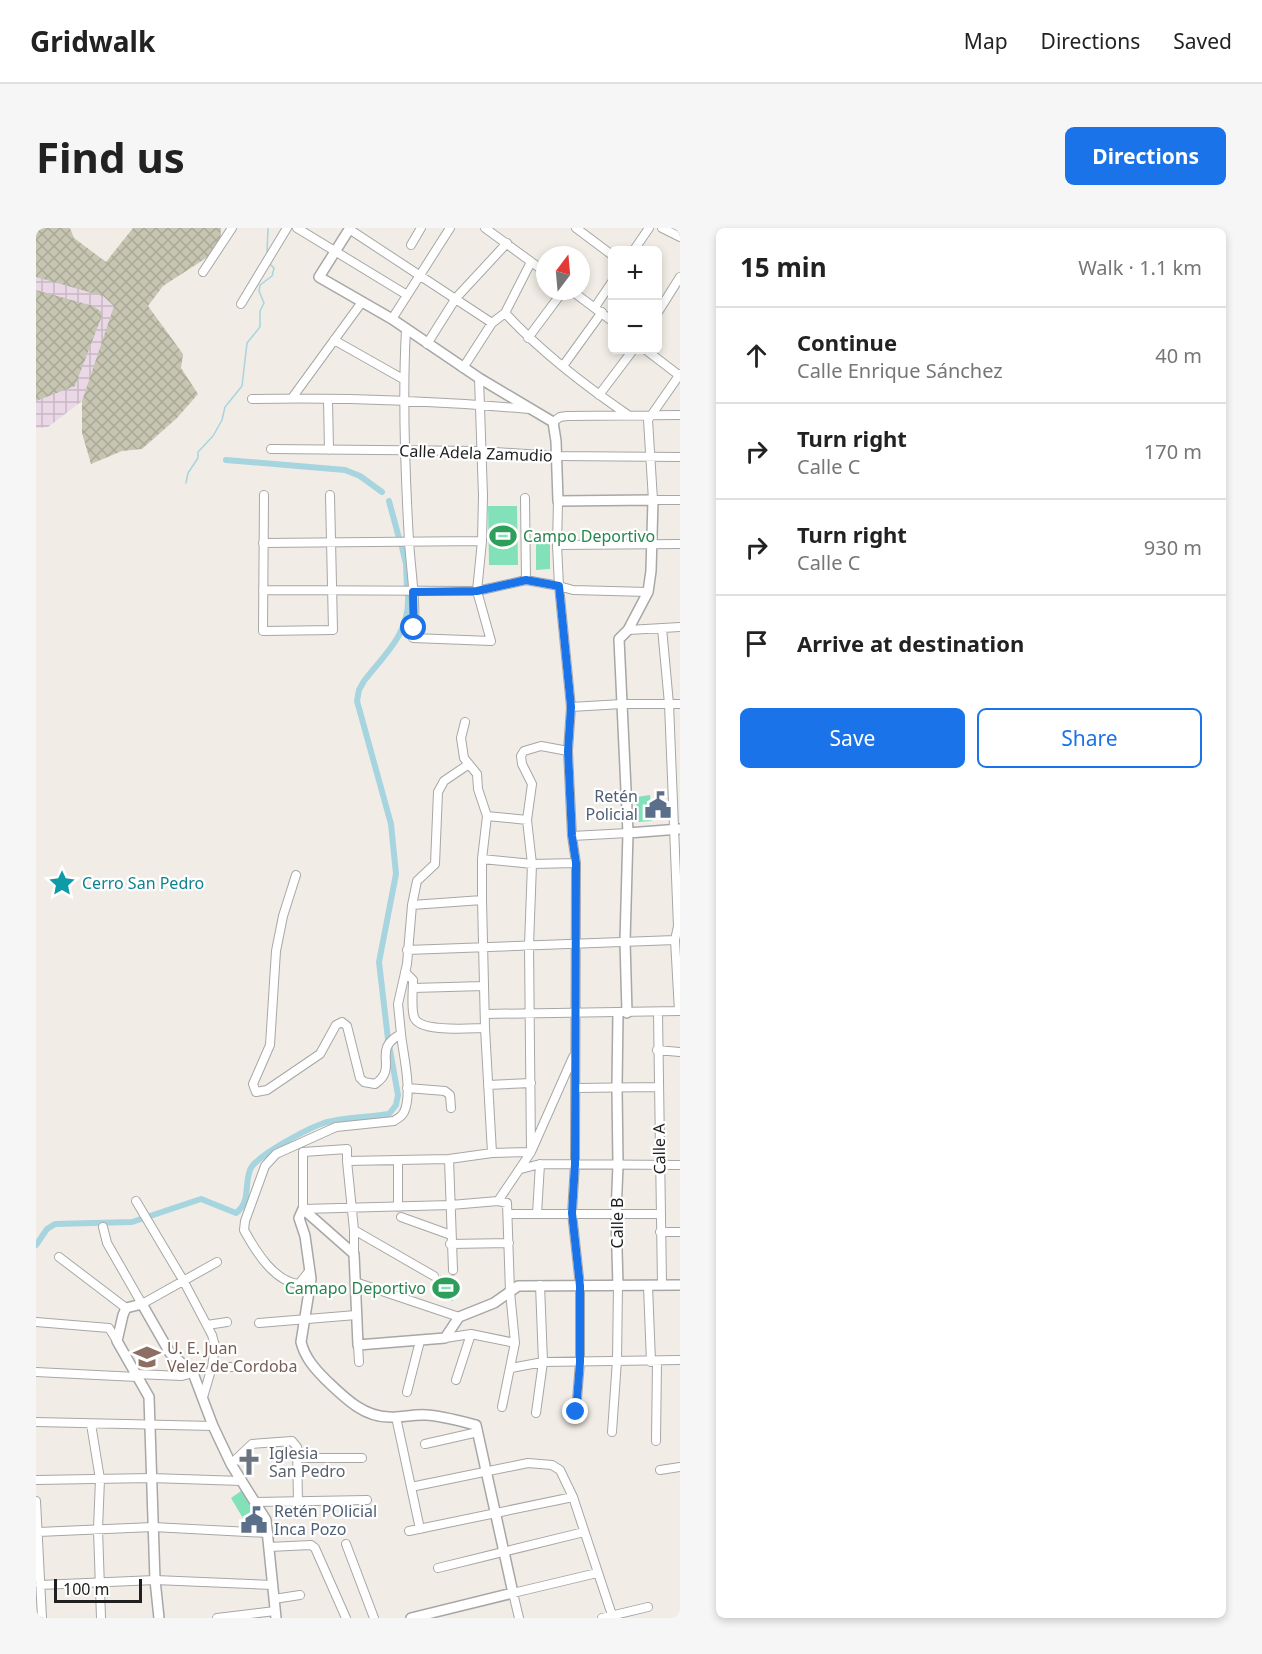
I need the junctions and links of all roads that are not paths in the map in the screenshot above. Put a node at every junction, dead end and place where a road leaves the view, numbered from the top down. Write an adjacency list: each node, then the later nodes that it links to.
1 (232, 228): 19 (street)
2 (287, 228): 28 (street)
3 (297, 228): 15 (street)
4 (421, 228): 13 (street)
5 (450, 228): 20 (street)
6 (485, 228): 12 (street)
7 (576, 228): 16 (street)
8 (649, 228): 14 (street)
9 (662, 228): 11 (street)
10 (349, 229): 15 (street); 20 (street)
11 (680, 237)
12 (507, 243): 17 (street); 24 (street)
13 (411, 245)
14 (637, 246)
15 (335, 251): 23 (street); 27 (street)
16 (608, 252)
17 (531, 262): 18 (street); 31 (street)
18 (536, 266)
19 (203, 272)
20 (419, 275): 23 (street); 24 (street)
21 (680, 277): 29 (street)
22 (608, 291): 30 (street)
23 (407, 295): 33 (street)
24 (456, 298): 34 (street); 38 (street)
25 (556, 300): 36 (street)
26 (585, 300): 30 (street)
27 (362, 302): 33 (street); 37 (street)
28 (241, 304)
29 (662, 304)
30 (599, 310): 32 (street); 41 (street)
31 (505, 313): 34 (street); 36 (street)
32 (608, 318)
33 (392, 319): 35 (street)
34 (492, 323): 42 (street)
35 (406, 330): 38 (street); 44 (street)
36 (528, 338): 41 (street)
37 (334, 340): 44 (street); 48 (street)
38 (428, 344): 42 (street)
39 (630, 354): 46 (street)
40 (651, 354): 43 (street)
41 (563, 366): 46 (street)
42 (464, 368): 45 (street)
43 (679, 376): 55 (street)
44 (403, 378): 50 (street)
45 (479, 378): 51 (street); 52 (street)
46 (599, 394): 53 (street)
47 (252, 399): 48 (street)
48 (292, 399): 49 (street)
49 (328, 400): 50 (street); 58 (street)
50 (405, 402): 51 (street); 59 (street)
51 (480, 405): 52 (street); 60 (street)
52 (529, 409): 56 (street)
53 (628, 415): 55 (street); 56 (street)
54 (680, 415): 55 (street)
55 (650, 416): 62 (street)
56 (553, 422): 61 (street)
57 (271, 449): 58 (street, Calle Adela Zamudio)
58 (329, 450): 59 (street, Calle Adela Zamudio)
59 (406, 450): 60 (street, Calle Adela Zamudio); 71 (street)
60 (481, 451): 61 (street, Calle Adela Zamudio); 70 (street)
61 (556, 456): 62 (street, Calle Adela Zamudio); 69 (street)
62 (649, 457): 63 (street, Calle Adela Zamudio); 67 (street)
63 (680, 457)
64 (264, 495): 72 (street)
65 (330, 495): 73 (street)
66 (525, 498): 77 (street)
67 (653, 500): 68 (street); 69 (street); 76 (street)
68 (680, 500)
69 (558, 501): 75 (street)
70 (482, 541): 71 (street); 81 (street)
71 (409, 542): 73 (street); 82 (street)
72 (263, 543): 73 (street); 80 (street)
73 (330, 543): 79 (street)
74 (680, 544): 76 (street)
75 (557, 545): 76 (street); 78 (street)
76 (651, 545): 83 (street)
77 (526, 580): 78 (street); 81 (street)
78 (559, 586): 83 (street); 90 (street)
79 (331, 589): 80 (street); 80 (street); 82 (street)
80 (263, 590)
81 (477, 591): 82 (street); 82 (street)
82 (413, 592)
83 (648, 592): 86 (street, Calle B)
84 (680, 627): 85 (street)
85 (662, 628): 86 (street); 88 (street)
86 (628, 630): 87 (street, Calle B)
87 (622, 704): 88 (street); 90 (street); 99 (street, Calle B)
88 (669, 704): 89 (street); 95 (street)
89 (680, 704)
90 (571, 707): 92 (street)
91 (465, 722): 93 (street)
92 (568, 751): 97 (street); 100 (street)
93 (469, 764): 96 (street); 106 (street)
94 (680, 795): 95 (street)
95 (672, 800): 98 (street)
96 (487, 816): 97 (street); 101 (street)
97 (527, 820): 103 (street)
98 (677, 830): 99 (street); 107 (street)
99 (628, 833): 100 (street); 109 (street, Calle B)
100 (572, 836): 102 (street)
101 (482, 859): 103 (street); 105 (street)
102 (576, 863): 103 (street); 110 (street)
103 (532, 864): 111 (street)
104 (296, 875): 123 (street)
105 (482, 900): 106 (street); 112 (street)
106 (412, 905): 113 (street)
107 (679, 926): 108 (street)
108 (675, 940): 109 (street); 118 (street)
109 (625, 941): 110 (street); 117 (street, Calle B)
110 (575, 944): 111 (street); 121 (street)
111 (529, 945): 112 (street); 120 (street)
112 (483, 946): 113 (street); 115 (street)
113 (407, 950): 114 (street)
114 (405, 972): 116 (street); 123 (street)
115 (484, 986): 116 (street); 119 (street)
116 (413, 988): 122 (street)
117 (622, 1013): 118 (street); 121 (street); 132 (street, Calle B)
118 (658, 1013): 124 (street, Calle A)
119 (485, 1014): 120 (street); 122 (street)
120 (530, 1014): 121 (street); 127 (street)
121 (575, 1014): 126 (street)
122 (485, 1028): 128 (street)
123 (401, 1034): 130 (street)
124 (657, 1050): 125 (street); 129 (street, Calle A)
125 (680, 1052)
126 (575, 1053): 131 (street); 134 (street)
127 (531, 1083): 128 (street); 134 (street)
128 (488, 1085): 135 (street)
129 (658, 1087): 132 (street); 142 (street, Calle A)
130 (407, 1088): 133 (street); 166 (street)
131 (576, 1088): 132 (street); 140 (street)
132 (616, 1088): 141 (street, Calle B)
133 (451, 1108)
134 (531, 1152): 135 (street); 144 (street)
135 (492, 1153): 136 (street)
136 (449, 1159): 137 (street); 147 (street)
137 (398, 1160): 138 (street); 148 (street)
138 (347, 1161): 149 (street); 150 (street)
139 (540, 1164): 140 (street); 144 (street); 153 (street)
140 (575, 1164): 141 (street); 151 (street)
141 (618, 1165): 142 (street); 154 (street, Calle B)
142 (660, 1165): 143 (street); 155 (street, Calle A)
143 (680, 1165)
144 (521, 1169): 146 (street)
145 (136, 1201): 169 (street)
146 (498, 1201): 147 (street); 152 (street)
147 (451, 1205): 148 (street); 161 (street)
148 (399, 1207): 150 (street)
149 (303, 1209): 150 (street); 163 (street); 166 (street)
150 (352, 1209): 158 (street)
151 (572, 1213): 153 (street); 154 (street); 174 (street)
152 (508, 1214): 153 (street); 162 (street)
153 (537, 1214)
154 (615, 1214): 155 (street); 175 (street, Calle B)
155 (660, 1214): 159 (street, Calle A)
156 (401, 1217): 161 (street)
157 (103, 1227): 178 (street)
158 (354, 1230): 163 (street); 168 (street)
159 (660, 1232): 160 (street); 172 (street, Calle A)
160 (680, 1232)
161 (451, 1240): 162 (street); 167 (street)
162 (509, 1243): 177 (street)
163 (354, 1254): 170 (street)
164 (59, 1257): 179 (street)
165 (217, 1262): 169 (street)
166 (310, 1270): 182 (street)
167 (453, 1270)
168 (434, 1276)
169 (183, 1280): 178 (street); 186 (street)
170 (355, 1282): 180 (street); 181 (street)
171 (540, 1285): 174 (street); 177 (street); 196 (street)
172 (662, 1285): 173 (street); 176 (street)
173 (680, 1285)
174 (580, 1286): 175 (street); 197 (street)
175 (618, 1286): 176 (street); 193 (street, Calle B)
176 (648, 1286): 198 (street)
177 (510, 1292): 181 (street); 191 (street)
178 (142, 1304): 179 (street); 203 (street)
179 (126, 1308): 189 (street)
180 (356, 1315): 182 (street); 192 (street)
181 (459, 1317): 188 (street)
182 (305, 1319): 185 (street); 211 (street)
183 (36, 1322): 189 (street)
184 (227, 1322): 186 (street)
185 (259, 1323)
186 (207, 1325): 199 (street)
187 (471, 1334): 188 (street); 191 (street); 205 (street)
188 (445, 1338): 190 (street)
189 (117, 1341): 204 (street)
190 (420, 1341): 192 (street); 206 (street)
191 (514, 1343): 201 (street)
192 (358, 1344): 195 (street)
193 (617, 1360): 197 (street); 198 (street); 217 (street, Calle B)
194 (680, 1360): 198 (street)
195 (359, 1362)
196 (543, 1362): 197 (street); 201 (street); 210 (street)
197 (580, 1362): 209 (street)
198 (654, 1362): 218 (street)
199 (212, 1367): 200 (street); 207 (street)
200 (241, 1367)
201 (511, 1368): 208 (street)
202 (36, 1372): 204 (street)
203 (193, 1373): 204 (street); 207 (street)
204 (136, 1375): 214 (street)
205 (456, 1380)
206 (407, 1392)
207 (203, 1397): 215 (street)
208 (502, 1407)
209 (576, 1412)
210 (536, 1413)
211 (396, 1417): 216 (street); 230 (street)
212 (36, 1422): 213 (street)
213 (91, 1424): 214 (street); 227 (street)
214 (150, 1425): 215 (street); 226 (street)
215 (213, 1426): 222 (street)
216 (478, 1432): 219 (street); 225 (street)
217 (612, 1432)
218 (656, 1441)
219 (425, 1444)
220 (297, 1458): 221 (street); 222 (street); 235 (street)
221 (362, 1458)
222 (231, 1464): 229 (street)
223 (680, 1467): 224 (street)
224 (660, 1470)
225 (486, 1473): 230 (street); 231 (street); 236 (street)
226 (151, 1478): 227 (street); 229 (street); 238 (street)
227 (100, 1479): 228 (street); 239 (street)
228 (36, 1480)
229 (242, 1481): 234 (street)
230 (411, 1487): 240 (street)
231 (573, 1497): 236 (street); 243 (street)
232 (367, 1500): 235 (street)
233 (36, 1501): 237 (street)
234 (255, 1502): 235 (street); 244 (street)
235 (298, 1502)
236 (495, 1512): 240 (street); 247 (street)
237 (37, 1518): 242 (street)
238 (153, 1527): 239 (street); 244 (street); 251 (street)
239 (99, 1529): 242 (street); 252 (street)
240 (420, 1529): 241 (street)
241 (409, 1531)
242 (38, 1532): 249 (street)
243 (584, 1532): 247 (street); 250 (street)
244 (267, 1533): 246 (street)
245 (345, 1544): 266 (street)
246 (269, 1547): 254 (street); 265 (street)
247 (504, 1552): 248 (street); 255 (street)
248 (438, 1568)
249 (38, 1569): 253 (street)
250 (597, 1573): 255 (street); 261 (street)
251 (155, 1580): 252 (street); 254 (street); 263 (street)
252 (99, 1582): 253 (street); 262 (street)
253 (40, 1585): 260 (street)
254 (273, 1585): 257 (street)
255 (513, 1593): 267 (street); 268 (street)
256 (300, 1595): 257 (street)
257 (274, 1599): 259 (street)
258 (648, 1607): 261 (street)
259 (276, 1615): 264 (street)
260 (40, 1616)
261 (613, 1617): 269 (street)
262 (101, 1618)
263 (159, 1618)
264 (217, 1618)
265 (346, 1618)
266 (374, 1618)
267 (411, 1618)
268 (519, 1618)
269 (602, 1618)

